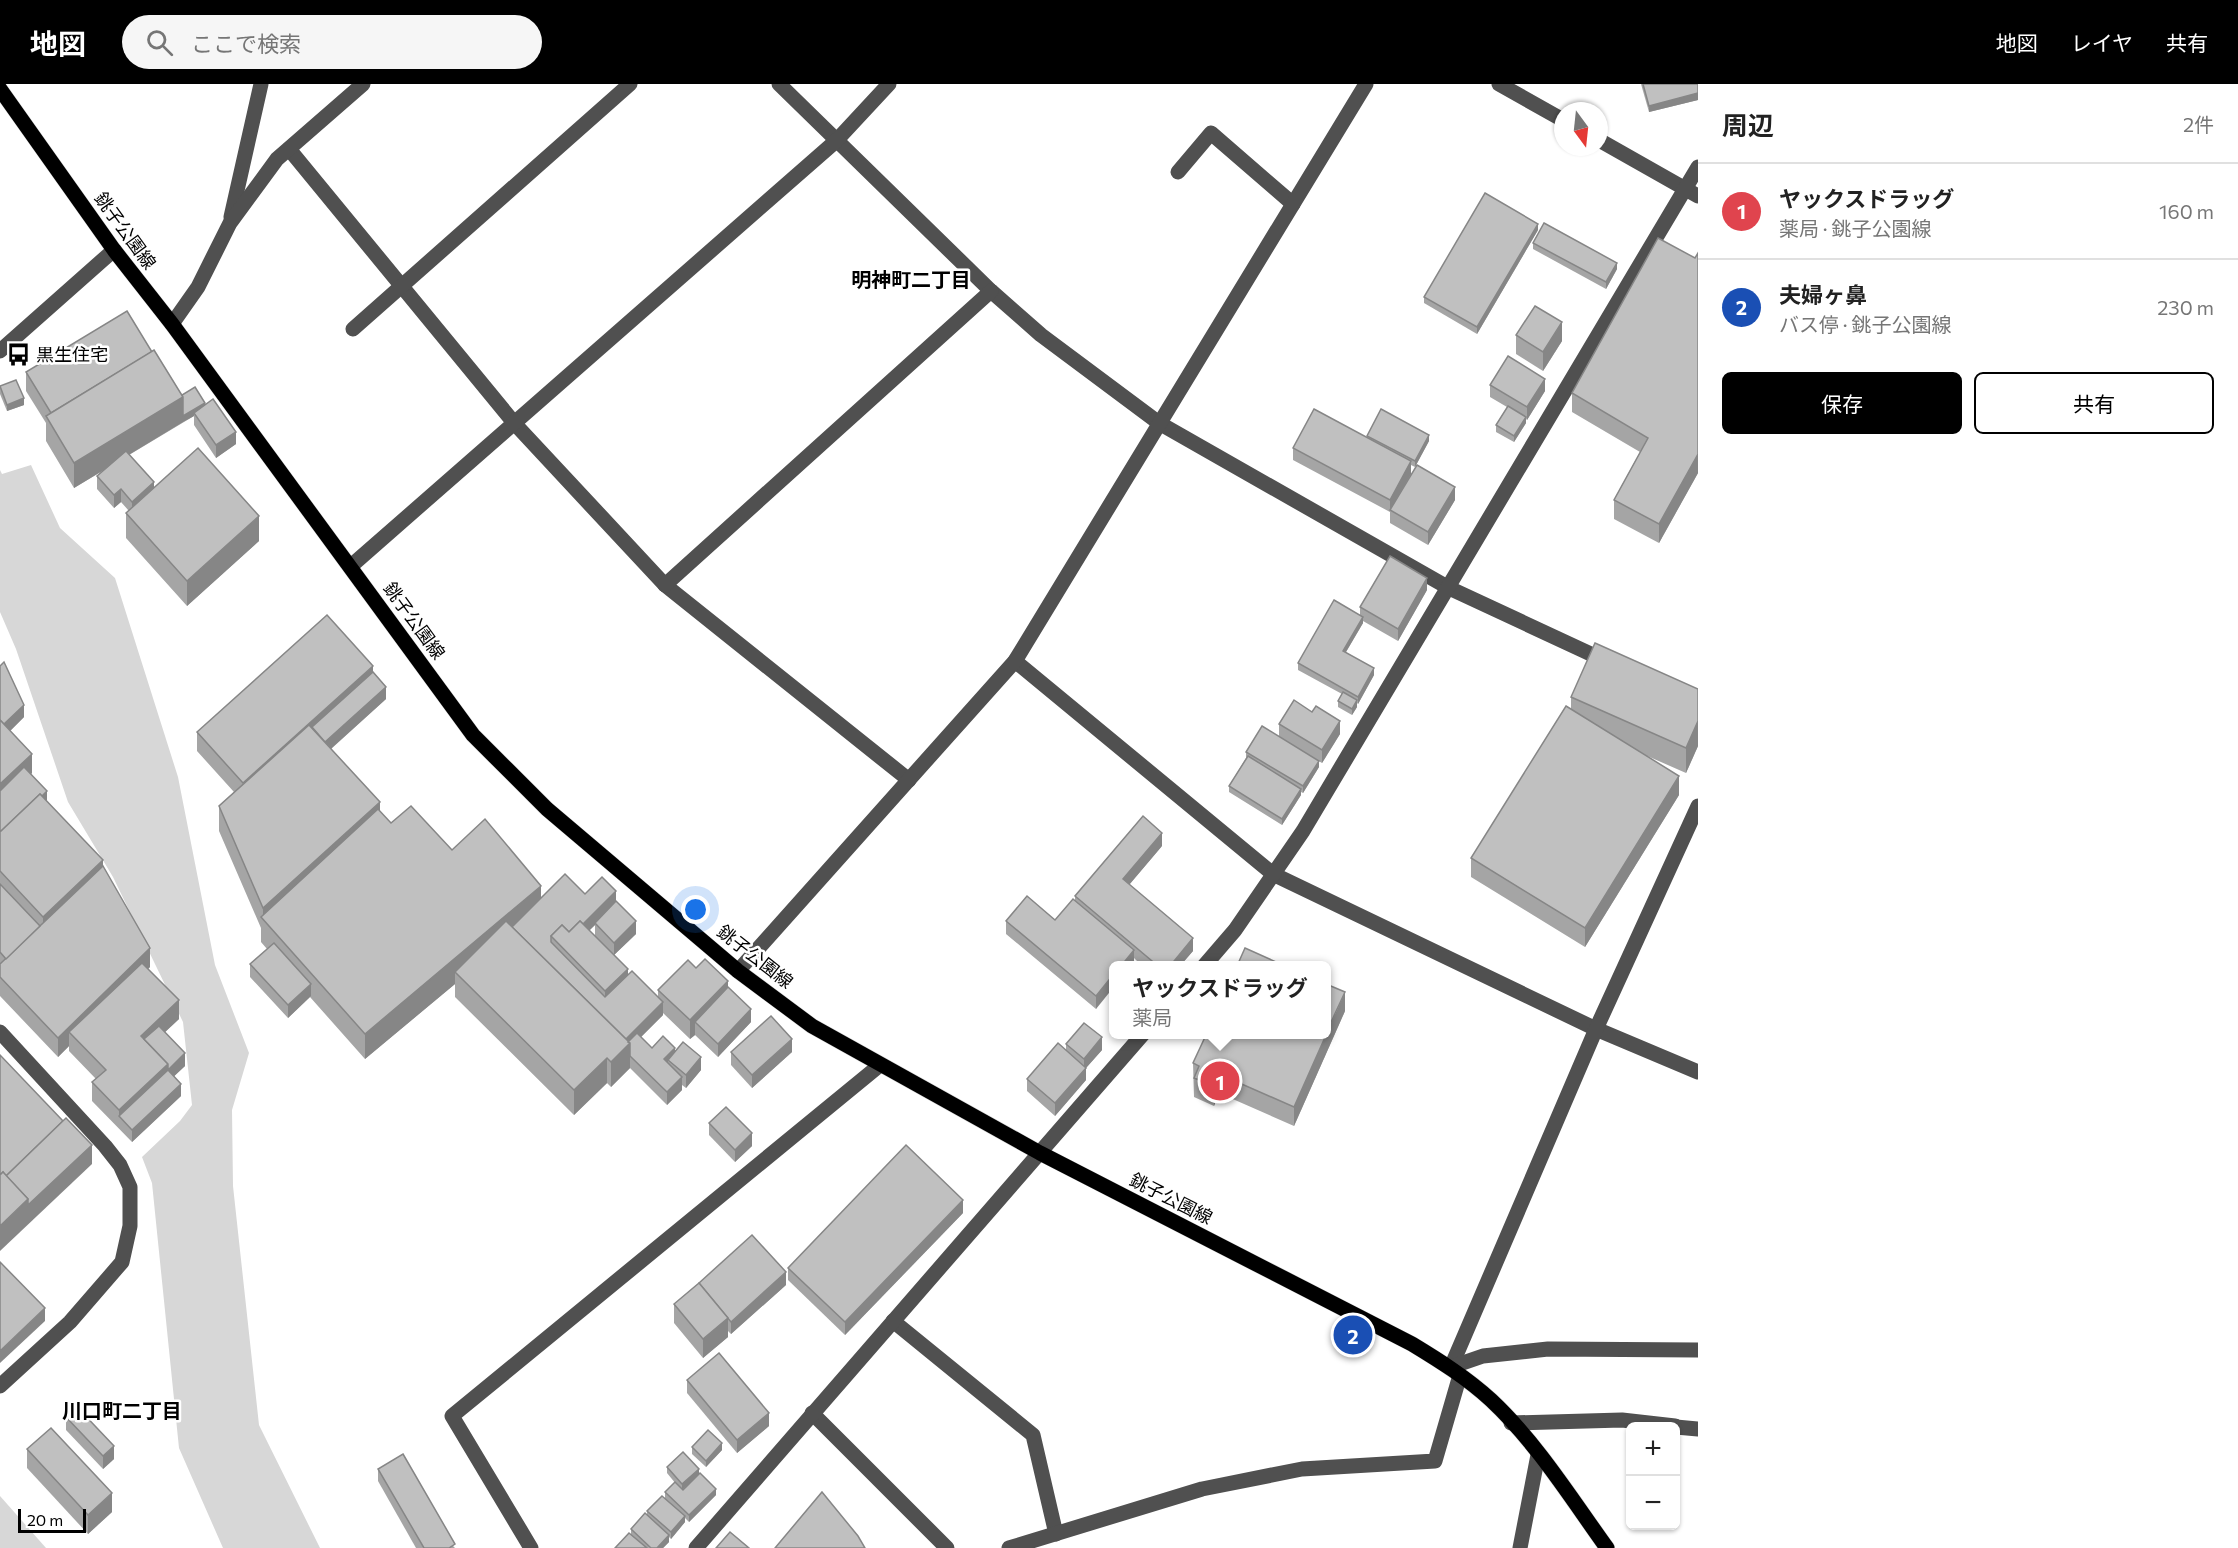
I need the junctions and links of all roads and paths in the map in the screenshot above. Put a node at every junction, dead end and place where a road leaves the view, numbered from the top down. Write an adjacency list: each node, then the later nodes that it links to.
1 (261, 84): 17 (street)
2 (363, 84): 12 (street)
3 (630, 84): 19 (street)
4 (778, 84): 10 (street)
5 (889, 84): 10 (street)
6 (1366, 84): 16 (street)
7 (1499, 84): 9 (street)
8 (0, 89): 18 (main road, 銚子公園線)
9 (1554, 115)
10 (836, 141): 20 (street); 25 (street)
11 (1608, 146): 15 (street)
12 (289, 149): 17 (street); 19 (street)
13 (1698, 167): 15 (street)
14 (1178, 172): 16 (street)
15 (1691, 193): 28 (street)
16 (1293, 204): 24 (street)
17 (230, 223): 21 (street)
18 (114, 250): 21 (main road, 銚子公園線); 23 (street)
19 (403, 285): 22 (street); 25 (street)
20 (991, 291): 24 (street); 27 (street)
21 (172, 324): 26 (main road, 銚子公園線)
22 (353, 328)
23 (0, 351)
24 (1159, 423): 28 (street); 29 (street)
25 (514, 424): 26 (street); 27 (street)
26 (351, 566): 35 (main road, 銚子公園線)
27 (665, 585): 31 (street)
28 (1449, 588): 30 (street); 33 (street)
29 (1015, 661): 31 (street); 33 (street)
30 (1622, 668)
31 (909, 780): 35 (street)
32 (1698, 806): 36 (street)
33 (1273, 874): 34 (street); 36 (street)
34 (1208, 961)
35 (738, 971): 39 (main road, 銚子公園線)
36 (1596, 1029): 40 (street); 44 (street)
37 (0, 1032): 45 (street)
38 (1140, 1039): 41 (street)
39 (880, 1065): 41 (main road, 銚子公園線); 53 (street)
40 (1698, 1072)
41 (1040, 1153): 42 (street); 44 (main road, 銚子公園線)
42 (893, 1321): 46 (street); 52 (street)
43 (1698, 1350): 44 (street)
44 (1455, 1371): 48 (main road, 銚子公園線); 52 (street)
45 (0, 1386)
46 (812, 1413): 54 (street); 55 (street)
47 (1640, 1422): 48 (street)
48 (1511, 1423): 51 (main road, 銚子公園線)
49 (1680, 1427): 50 (street)
50 (1698, 1429)
51 (1538, 1455): 57 (street); 58 (main road, 銚子公園線)
52 (1056, 1534): 56 (street)
53 (531, 1548)
54 (696, 1548)
55 (947, 1548)
56 (1009, 1548)
57 (1520, 1548)
58 (1607, 1548)

